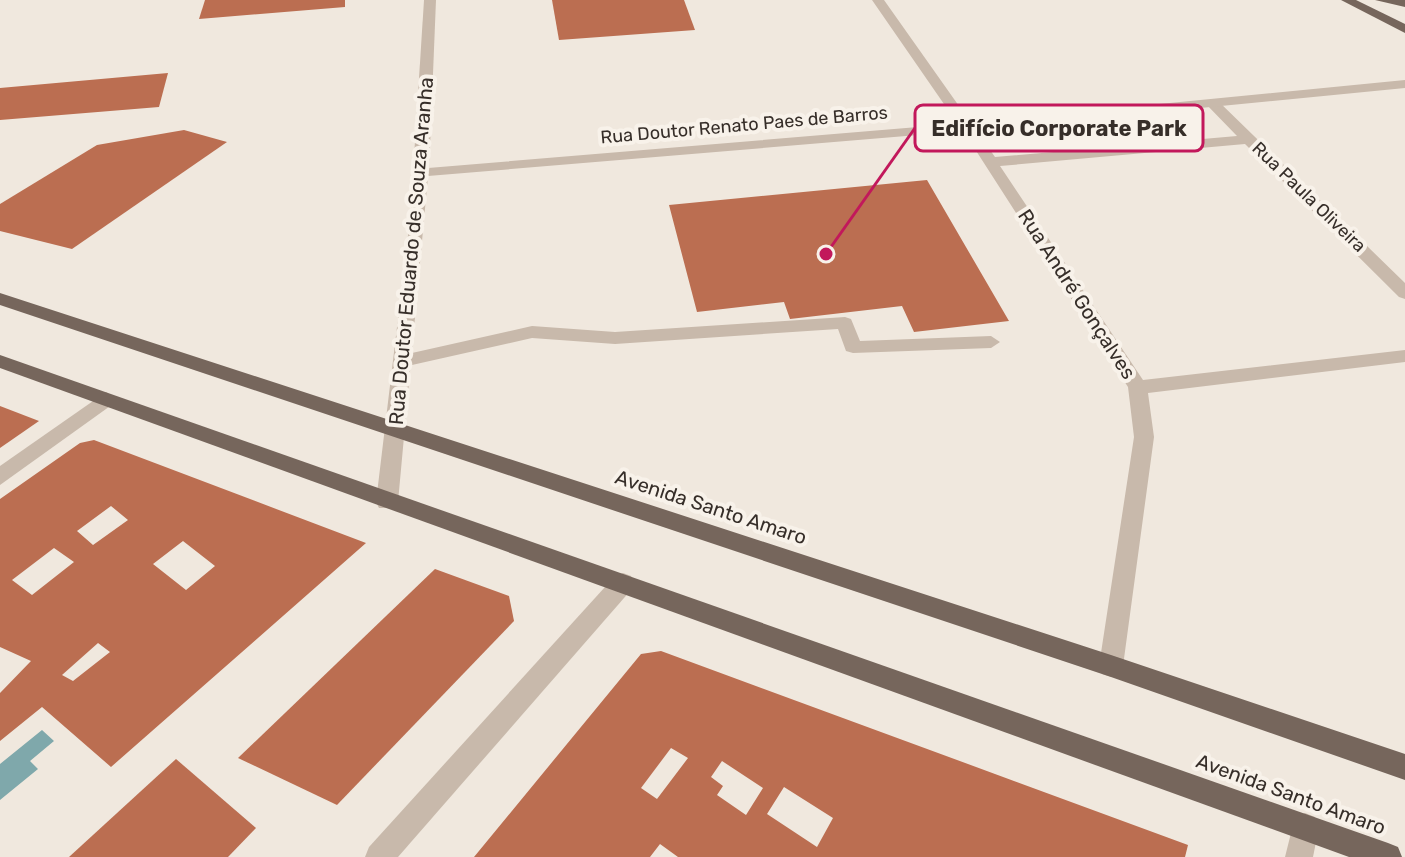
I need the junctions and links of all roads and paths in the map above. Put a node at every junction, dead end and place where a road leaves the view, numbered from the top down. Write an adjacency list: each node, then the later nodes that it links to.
1 (430, 0): 12 (street, Rua Doutor Eduardo de Souza Aranha)
2 (878, 0): 9 (street, Rua André Gonçalves)
3 (1347, 0): 6 (main road)
4 (1381, 0): 5 (main road)
5 (1405, 3)
6 (1405, 29)
7 (1405, 84): 8 (street, Rua Doutor Renato Paes de Barros)
8 (1211, 102): 9 (street, Rua Doutor Renato Paes de Barros); 10 (street, Rua Paula Oliveira)
9 (966, 127): 11 (street, Rua André Gonçalves); 12 (street, Rua Doutor Renato Paes de Barros)
10 (1249, 139): 11 (street); 13 (street, Rua Paula Oliveira)
11 (990, 162): 19 (street, Rua André Gonçalves)
12 (421, 172): 18 (street, Rua Doutor Eduardo de Souza Aranha)
13 (1405, 293)
14 (0, 299): 21 (main road, Avenida Santo Amaro)
15 (991, 342): 18 (street)
16 (1405, 356): 19 (street)
17 (0, 361): 20 (main road, Avenida Santo Amaro)
18 (403, 361): 21 (street, Rua Doutor Eduardo de Souza Aranha)
19 (1138, 387): 25 (street, Rua André Gonçalves)
20 (106, 399): 22 (street); 23 (main road, Avenida Santo Amaro)
21 (397, 431): 23 (street, Rua Doutor Eduardo de Souza Aranha); 25 (main road, Avenida Santo Amaro)
22 (0, 477)
23 (387, 502): 24 (main road, Avenida Santo Amaro)
24 (623, 583): 27 (main road, Avenida Santo Amaro); 28 (street)
25 (1111, 666): 26 (main road, Avenida Santo Amaro)
26 (1405, 767)
27 (1305, 827): 29 (street); 30 (main road, Avenida Santo Amaro)
28 (379, 857)
29 (1299, 857)
30 (1388, 857)

